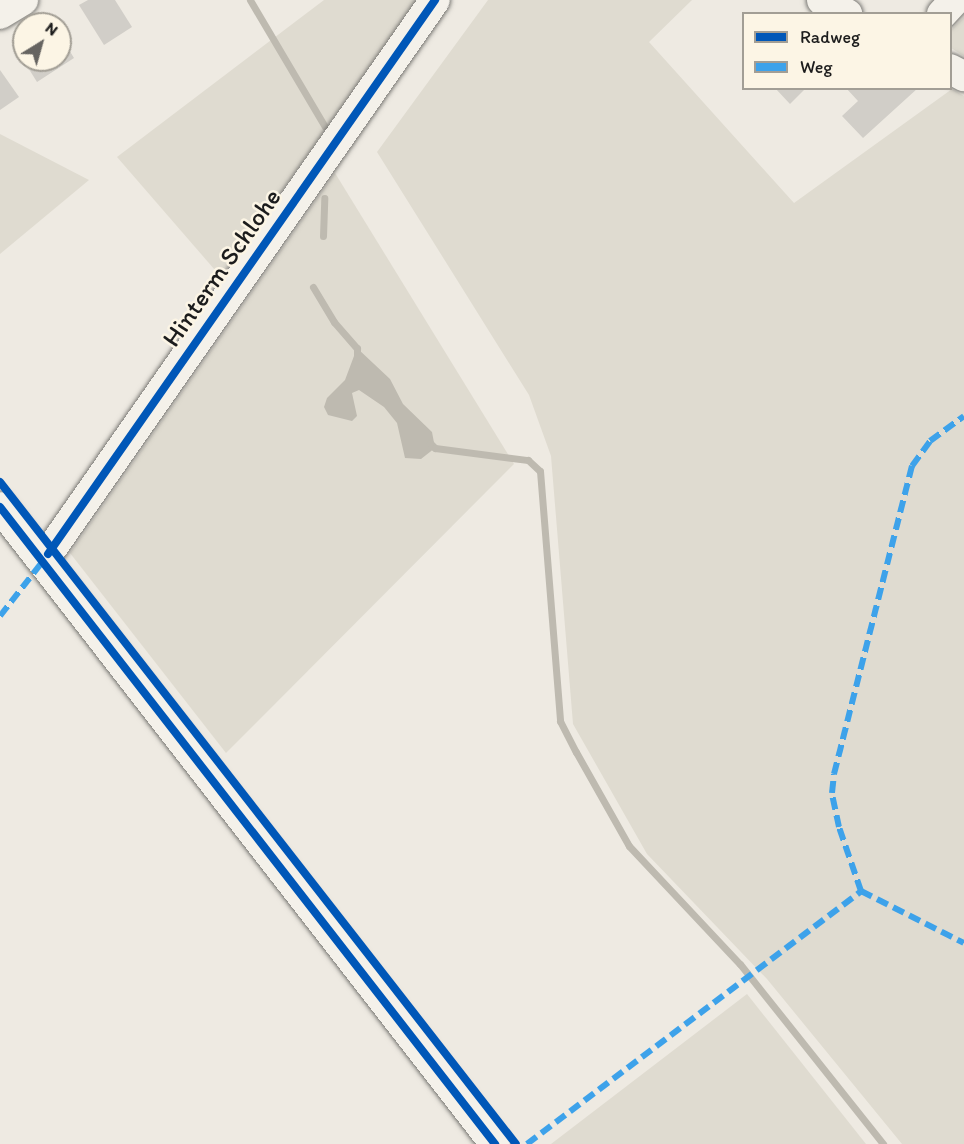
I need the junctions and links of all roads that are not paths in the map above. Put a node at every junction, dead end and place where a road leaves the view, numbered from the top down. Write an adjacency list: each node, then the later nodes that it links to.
1 (23, 0): 7 (street)
2 (435, 0): 9 (street, Hinterm Schlohe)
3 (822, 0): 5 (street)
4 (955, 0): 6 (street)
5 (843, 12)
6 (944, 12)
7 (0, 14)
8 (0, 507): 9 (street)
9 (43, 561): 10 (street)
10 (495, 1144)

